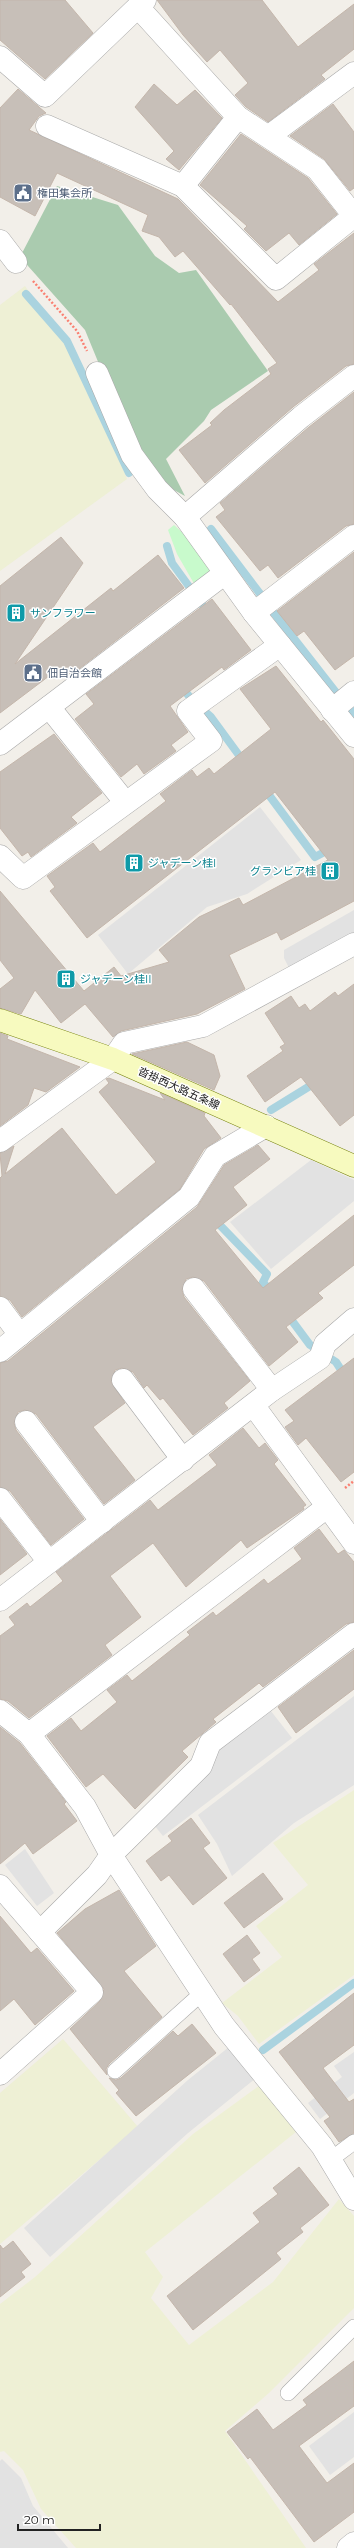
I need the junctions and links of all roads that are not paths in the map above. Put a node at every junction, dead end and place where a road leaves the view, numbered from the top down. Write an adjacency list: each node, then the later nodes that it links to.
1 (142, 4): 2 (street); 4 (street)
2 (0, 57)
3 (354, 73): 6 (street)
4 (238, 117): 6 (street); 7 (street)
5 (47, 126): 7 (street)
6 (268, 136): 8 (street)
7 (183, 186): 8 (street)
8 (354, 216)
9 (0, 241): 10 (street)
10 (16, 262)
11 (97, 373): 13 (street)
12 (354, 376): 13 (street)
13 (185, 517): 15 (street)
14 (354, 536): 16 (street)
15 (224, 574): 16 (street); 19 (street)
16 (254, 613): 17 (street)
17 (280, 645): 20 (street); 23 (street)
18 (354, 692): 20 (street)
19 (49, 707): 22 (street); 23 (street)
20 (332, 710): 21 (street)
21 (354, 736)
22 (0, 744)
23 (125, 802): 24 (street)
24 (0, 856)
25 (354, 944): 27 (street)
26 (0, 1020): 27 (main road, 沓掛西大路五条線)
27 (113, 1059): 28 (main road, 沓掛西大路五条線); 29 (street)
28 (266, 1126): 30 (main road, 沓掛西大路五条線); 34 (street)
29 (0, 1141)
30 (354, 1166)
31 (194, 1289): 37 (street)
32 (0, 1308): 34 (street)
33 (354, 1319): 37 (street)
34 (20, 1335): 35 (street)
35 (0, 1351)
36 (123, 1380): 40 (street)
37 (272, 1390): 38 (street)
38 (254, 1406): 40 (street); 42 (street)
39 (26, 1422): 43 (street)
40 (183, 1460): 43 (street)
41 (0, 1499): 45 (street)
42 (327, 1507): 44 (street); 49 (street)
43 (102, 1522): 45 (street)
44 (354, 1543)
45 (49, 1562): 46 (street)
46 (0, 1600)
47 (354, 1634): 50 (street)
48 (0, 1711): 49 (street)
49 (29, 1734): 50 (street)
50 (111, 1855): 52 (street); 53 (street)
51 (0, 1886): 52 (street)
52 (40, 1932): 55 (street)
53 (202, 1993): 54 (lane); 57 (street)
54 (115, 2070)
55 (0, 2074)
56 (354, 2142): 57 (lane)
57 (330, 2160): 58 (street)
58 (354, 2199)
59 (354, 2328): 60 (lane)
60 (288, 2393)
61 (354, 2543): 62 (street)
62 (348, 2548)

